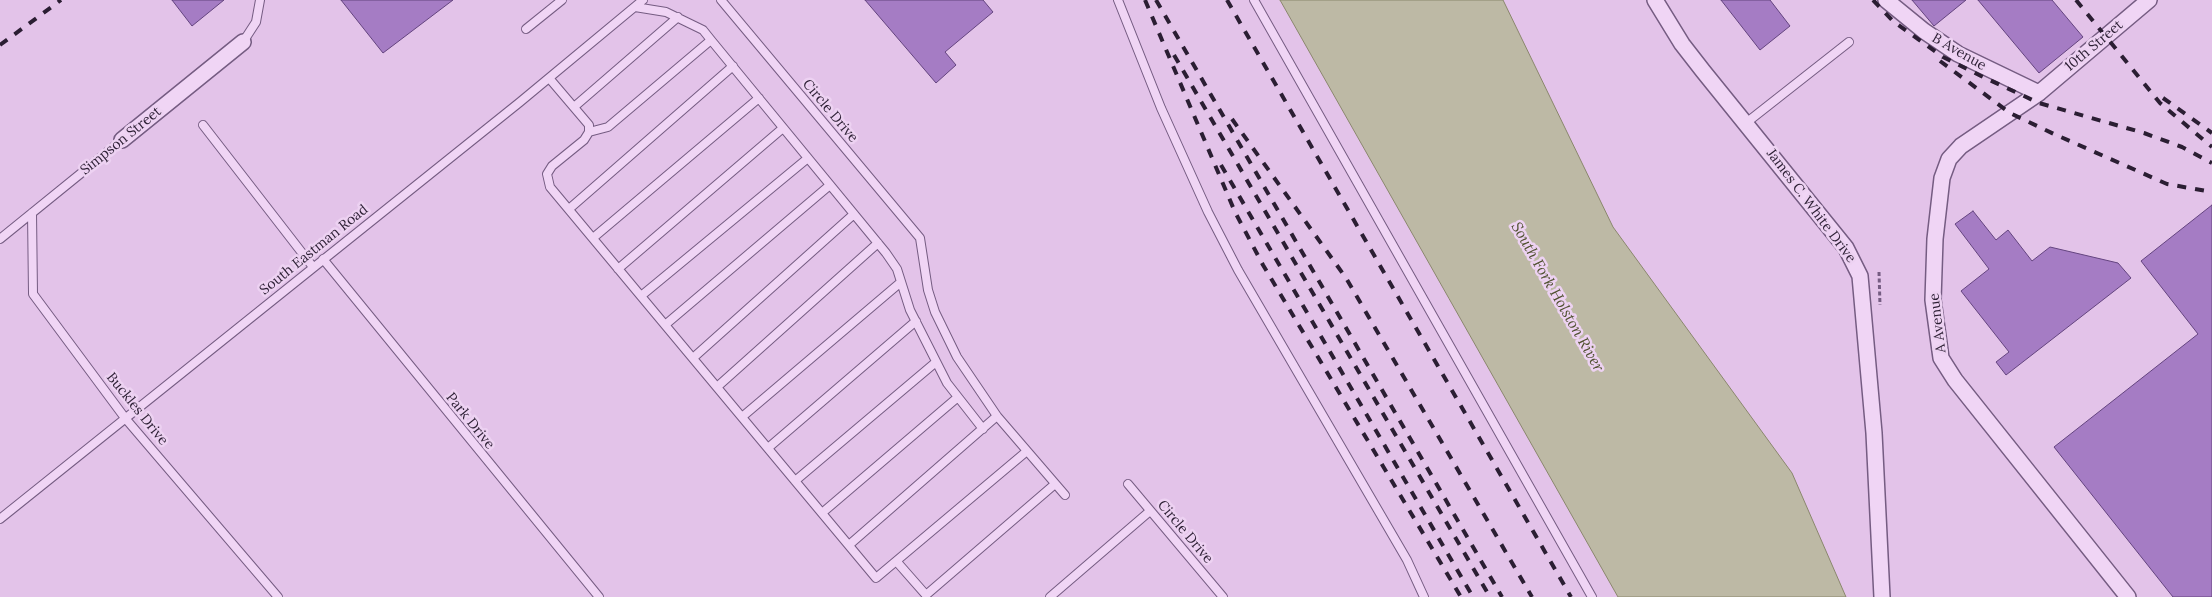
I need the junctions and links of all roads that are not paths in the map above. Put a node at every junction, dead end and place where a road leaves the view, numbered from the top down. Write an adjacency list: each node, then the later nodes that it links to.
1 (260, 0): 14 (lane)
2 (562, 0): 12 (lane)
3 (643, 0): 10 (lane, South Eastman Road)
4 (721, 0): 45 (lane, Circle Drive)
5 (1118, 0): 64 (lane)
6 (1254, 0): 65 (lane)
7 (1655, 0): 21 (street, James C. White Drive)
8 (1886, 0): 18 (street, B Avenue)
9 (2149, 0): 18 (street, 10th Street)
10 (635, 6): 11 (lane); 17 (lane, South Eastman Road)
11 (678, 18): 13 (lane); 20 (lane)
12 (526, 29)
13 (711, 40): 16 (lane); 24 (lane)
14 (243, 42): 25 (street, Simpson Street)
15 (1849, 42): 21 (lane)
16 (732, 66): 19 (lane); 28 (lane)
17 (549, 78): 20 (lane); 34 (lane, South Eastman Road)
18 (2039, 93): 67 (street, A Avenue)
19 (759, 98): 23 (lane); 31 (lane)
20 (574, 107): 24 (lane)
21 (1746, 123): 66 (street, James C. White Drive)
22 (202, 125): 35 (lane)
23 (783, 128): 26 (lane); 36 (lane)
24 (589, 132): 28 (lane)
25 (122, 140): 29 (lane, Simpson Street)
26 (808, 158): 27 (lane); 38 (lane)
27 (830, 186): 30 (lane); 40 (lane)
28 (569, 209): 31 (lane)
29 (32, 213): 32 (lane, Simpson Street); 47 (lane, Buckles Drive)
30 (854, 214): 33 (lane); 41 (lane)
31 (593, 238): 36 (lane)
32 (0, 240)
33 (878, 243): 37 (lane); 43 (lane)
34 (323, 259): 35 (lane, South Eastman Road); 61 (lane, Park Drive)
35 (313, 267): 47 (lane, South Eastman Road)
36 (618, 269): 38 (lane)
37 (901, 282): 39 (lane); 46 (lane)
38 (641, 296): 40 (lane)
39 (916, 321): 42 (lane); 49 (lane)
40 (665, 325): 41 (lane)
41 (693, 358): 43 (lane)
42 (936, 362): 44 (lane); 51 (lane)
43 (717, 387): 46 (lane)
44 (958, 397): 48 (lane); 56 (lane)
45 (997, 416): 48 (lane); 50 (lane)
46 (742, 417): 49 (lane)
47 (125, 418): 57 (lane, South Eastman Road); 60 (lane, Buckles Drive)
48 (983, 429): 58 (lane)
49 (768, 448): 51 (lane)
50 (1027, 451): 52 (lane); 59 (lane)
51 (795, 480): 56 (lane)
52 (1055, 484): 54 (lane); 59 (lane)
53 (1128, 484): 55 (lane, Circle Drive)
54 (1065, 496)
55 (1150, 511): 62 (lane); 63 (lane, Circle Drive)
56 (822, 513): 58 (lane)
57 (0, 519)
58 (849, 545): 59 (lane)
59 (897, 562)
60 (278, 597)
61 (599, 597)
62 (1050, 597)
63 (1223, 597)
64 (1424, 597)
65 (1592, 597)
66 (1882, 597)
67 (2128, 597)

